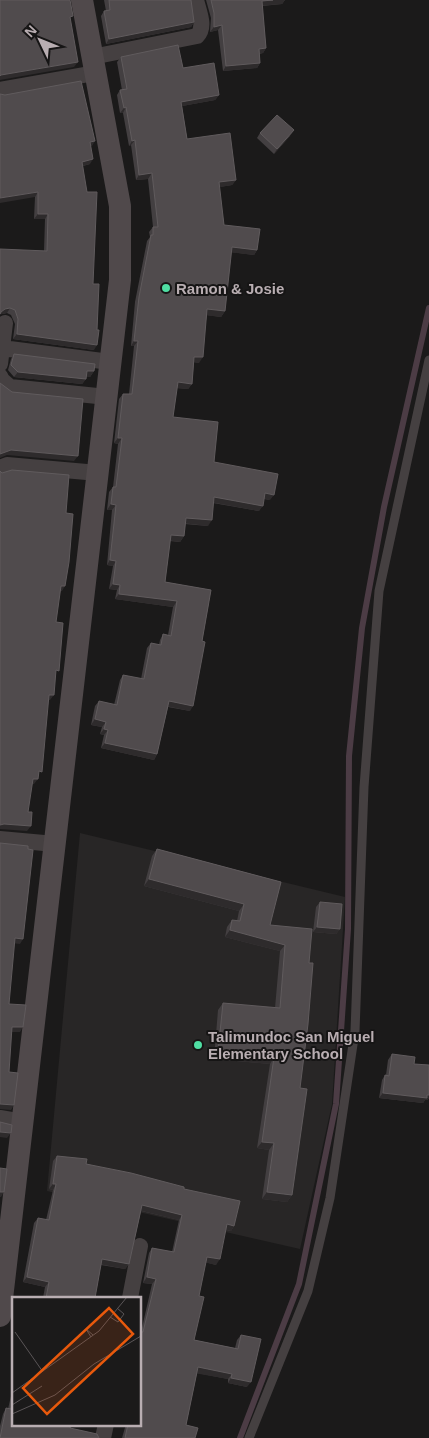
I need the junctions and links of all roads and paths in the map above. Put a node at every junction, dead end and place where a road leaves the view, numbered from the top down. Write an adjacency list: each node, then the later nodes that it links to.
1 (82, 0): 3 (street)
2 (196, 0): 3 (street)
3 (93, 65): 4 (street); 8 (street)
4 (0, 90)
5 (5, 323): 6 (street)
6 (1, 356): 8 (street)
7 (429, 360): 20 (lane)
8 (110, 362): 10 (street)
9 (0, 376): 10 (street)
10 (107, 397): 12 (street)
11 (0, 468): 12 (street)
12 (98, 473): 14 (street)
13 (0, 840): 14 (street)
14 (55, 844): 16 (street)
15 (0, 1118): 16 (street)
16 (23, 1122): 19 (street)
17 (140, 1246): 18 (street)
18 (130, 1297)
19 (0, 1316)
20 (249, 1438)

